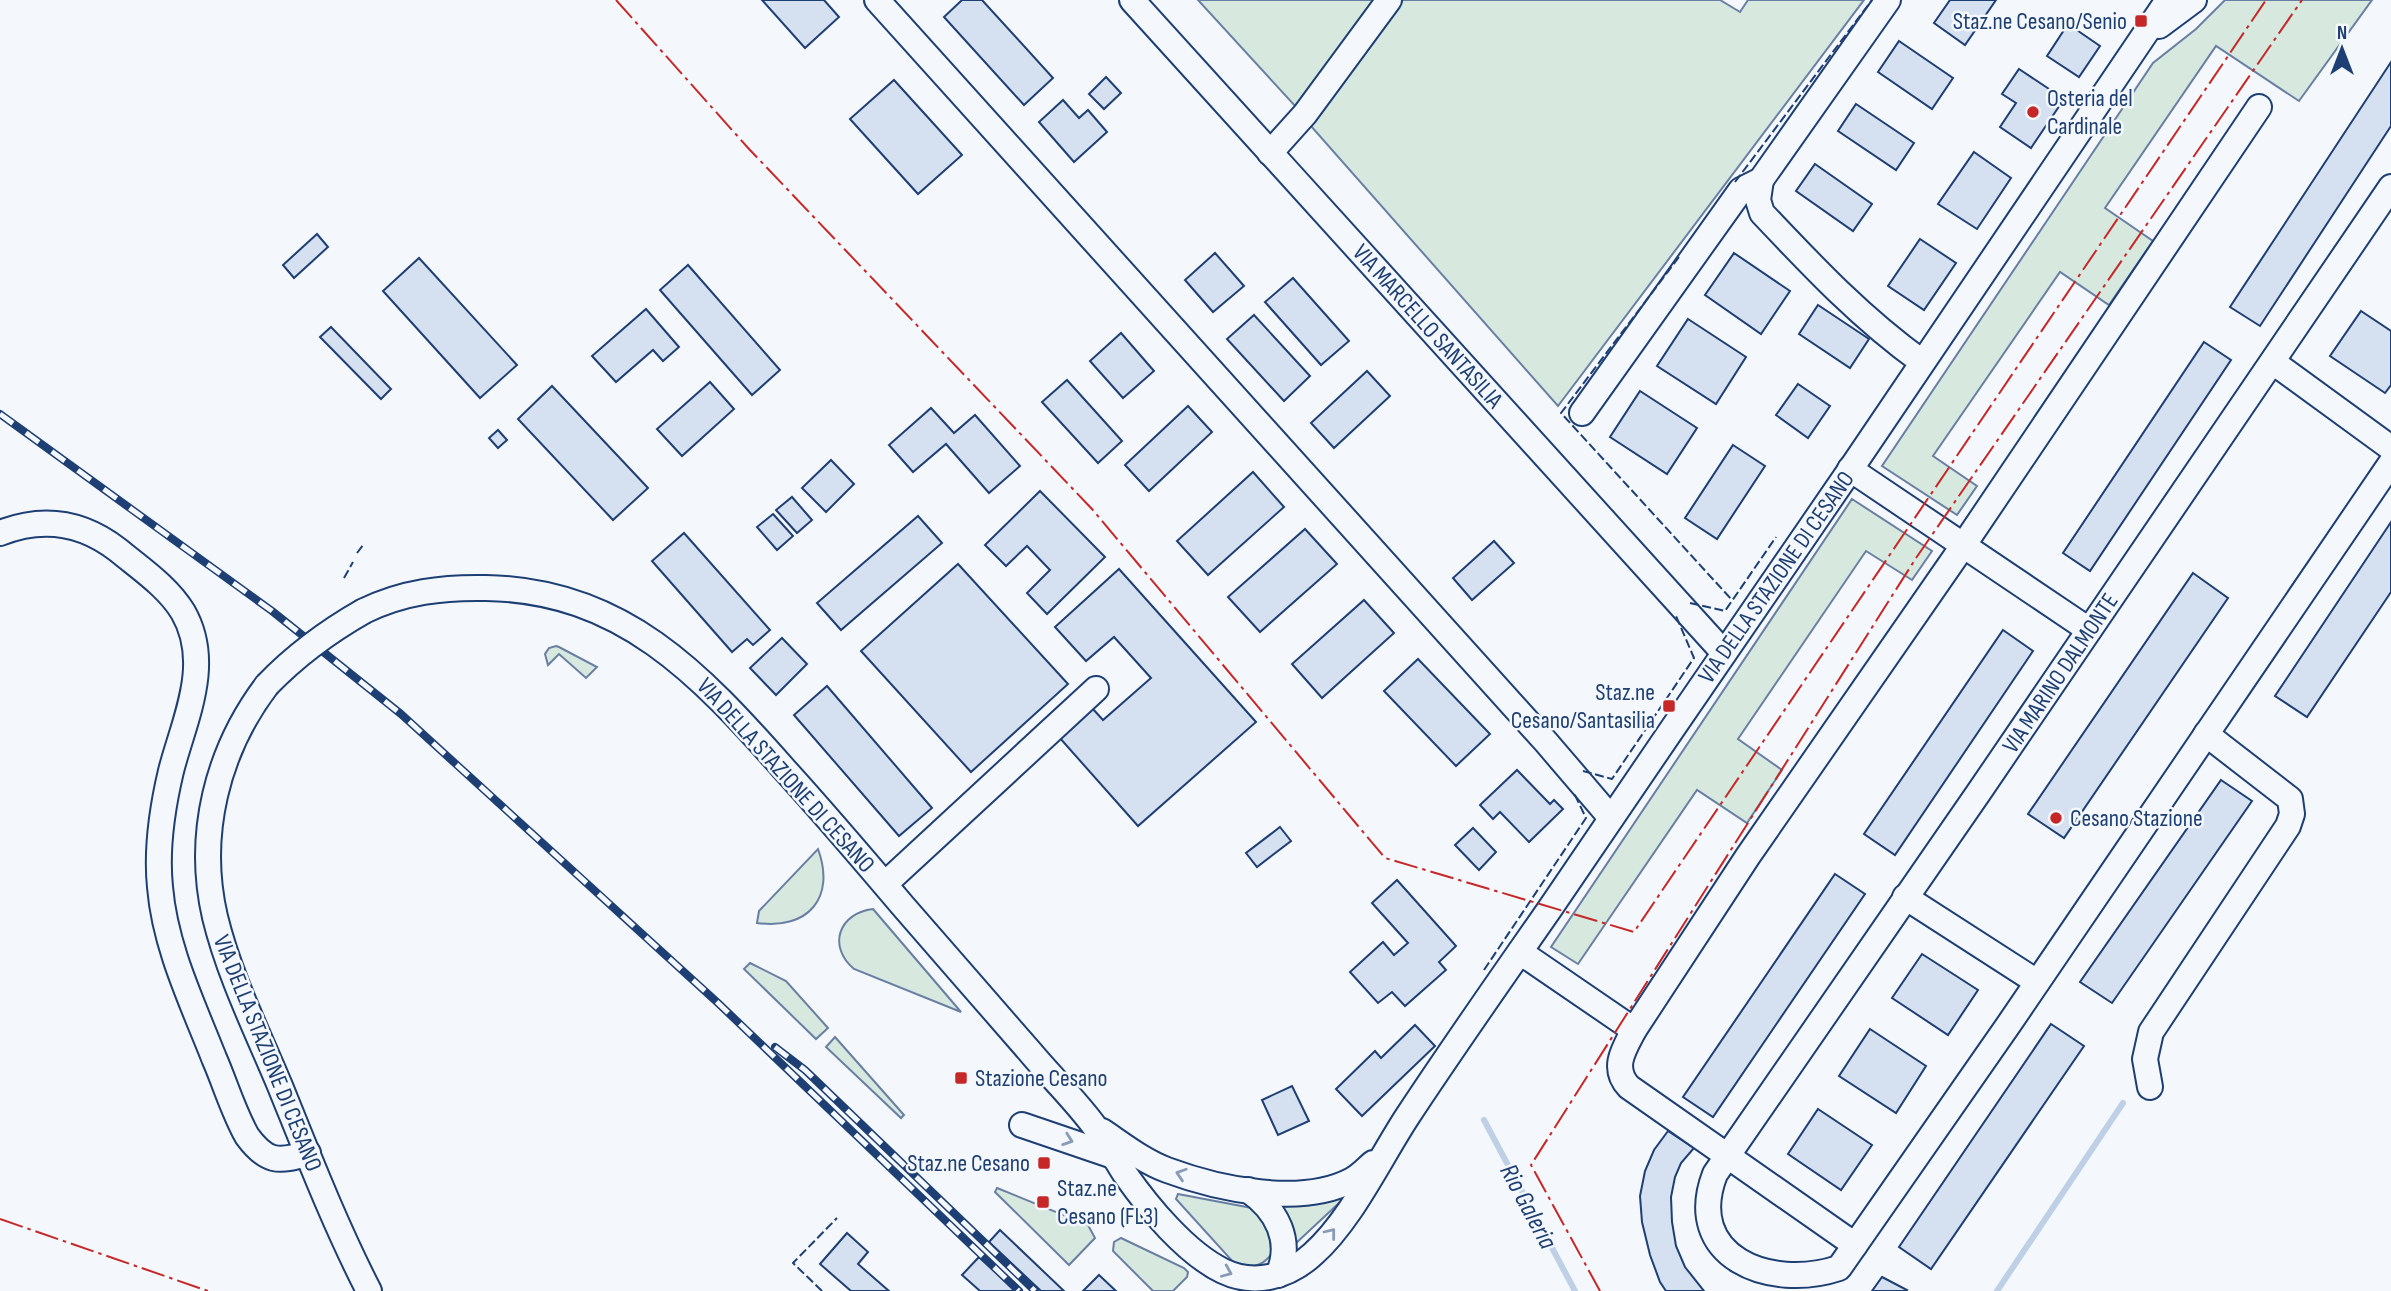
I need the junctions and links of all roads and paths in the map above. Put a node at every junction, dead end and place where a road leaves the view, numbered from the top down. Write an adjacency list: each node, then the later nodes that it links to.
1 (877, 0): 24 (street)
2 (1132, 0): 9 (street, VIA MARCELLO SANTASILIA)
3 (1389, 0): 9 (street)
4 (1888, 0): 10 (street)
5 (2168, 0): 7 (street, VIA DELLA STAZIONE DI CESANO)
6 (2194, 0): 7 (street)
7 (2141, 39): 12 (street, VIA DELLA STAZIONE DI CESANO)
8 (2259, 107): 19 (street)
9 (1270, 153): 21 (street, VIA MARCELLO SANTASILIA)
10 (1760, 180): 12 (street); 14 (street)
11 (2391, 187): 13 (street, VIA MARINO DALMONTE)
12 (1922, 362): 17 (street, VIA DELLA STAZIONE DI CESANO)
13 (2273, 362): 15 (street); 20 (street, VIA MARINO DALMONTE)
14 (1582, 413)
15 (2391, 448)
16 (2391, 463): 23 (street, VIA MARINO DALMONTE)
17 (1850, 469): 19 (street); 21 (street, VIA DELLA STAZIONE DI CESANO)
18 (0, 533): 33 (street)
19 (1963, 546): 20 (street); 29 (street)
20 (2089, 631): 26 (street, VIA MARINO DALMONTE)
21 (1724, 653): 24 (street, VIA DELLA STAZIONE DI CESANO)
22 (1096, 689): 25 (street)
23 (2206, 734): 28 (street, VIA MARINO DALMONTE); 30 (street)
24 (1611, 818): 27 (street, VIA DELLA STAZIONE DI CESANO)
25 (885, 884): 32 (street, VIA DELLA STAZIONE DI CESANO); 33 (street, VIA DELLA STAZIONE DI CESANO, bridge)
26 (1905, 897): 28 (street); 36 (street, VIA MARINO DALMONTE)
27 (1520, 952): 29 (street); 34 (street, VIA DELLA STAZIONE DI CESANO)
28 (2036, 982): 38 (street, VIA MARINO DALMONTE)
29 (1634, 1030): 36 (street)
30 (2150, 1087)
31 (1022, 1125): 35 (street, one-way to 35)
32 (1095, 1127): 35 (street, VIA DELLA STAZIONE DI CESANO); 37 (street, VIA DELLA STAZIONE DI CESANO, one-way to 32)
33 (307, 1153): 40 (street, VIA DELLA STAZIONE DI CESANO)
34 (1383, 1154): 37 (street, VIA DELLA STAZIONE DI CESANO); 39 (street, VIA DELLA STAZIONE DI CESANO, one-way to 34)
35 (1113, 1156): 39 (street, VIA DELLA STAZIONE DI CESANO, one-way to 39)
36 (1727, 1157): 38 (street); 38 (street, VIA MARINO DALMONTE)
37 (1248, 1191): 39 (street)
38 (1855, 1245)
39 (1278, 1275)
40 (369, 1291)

